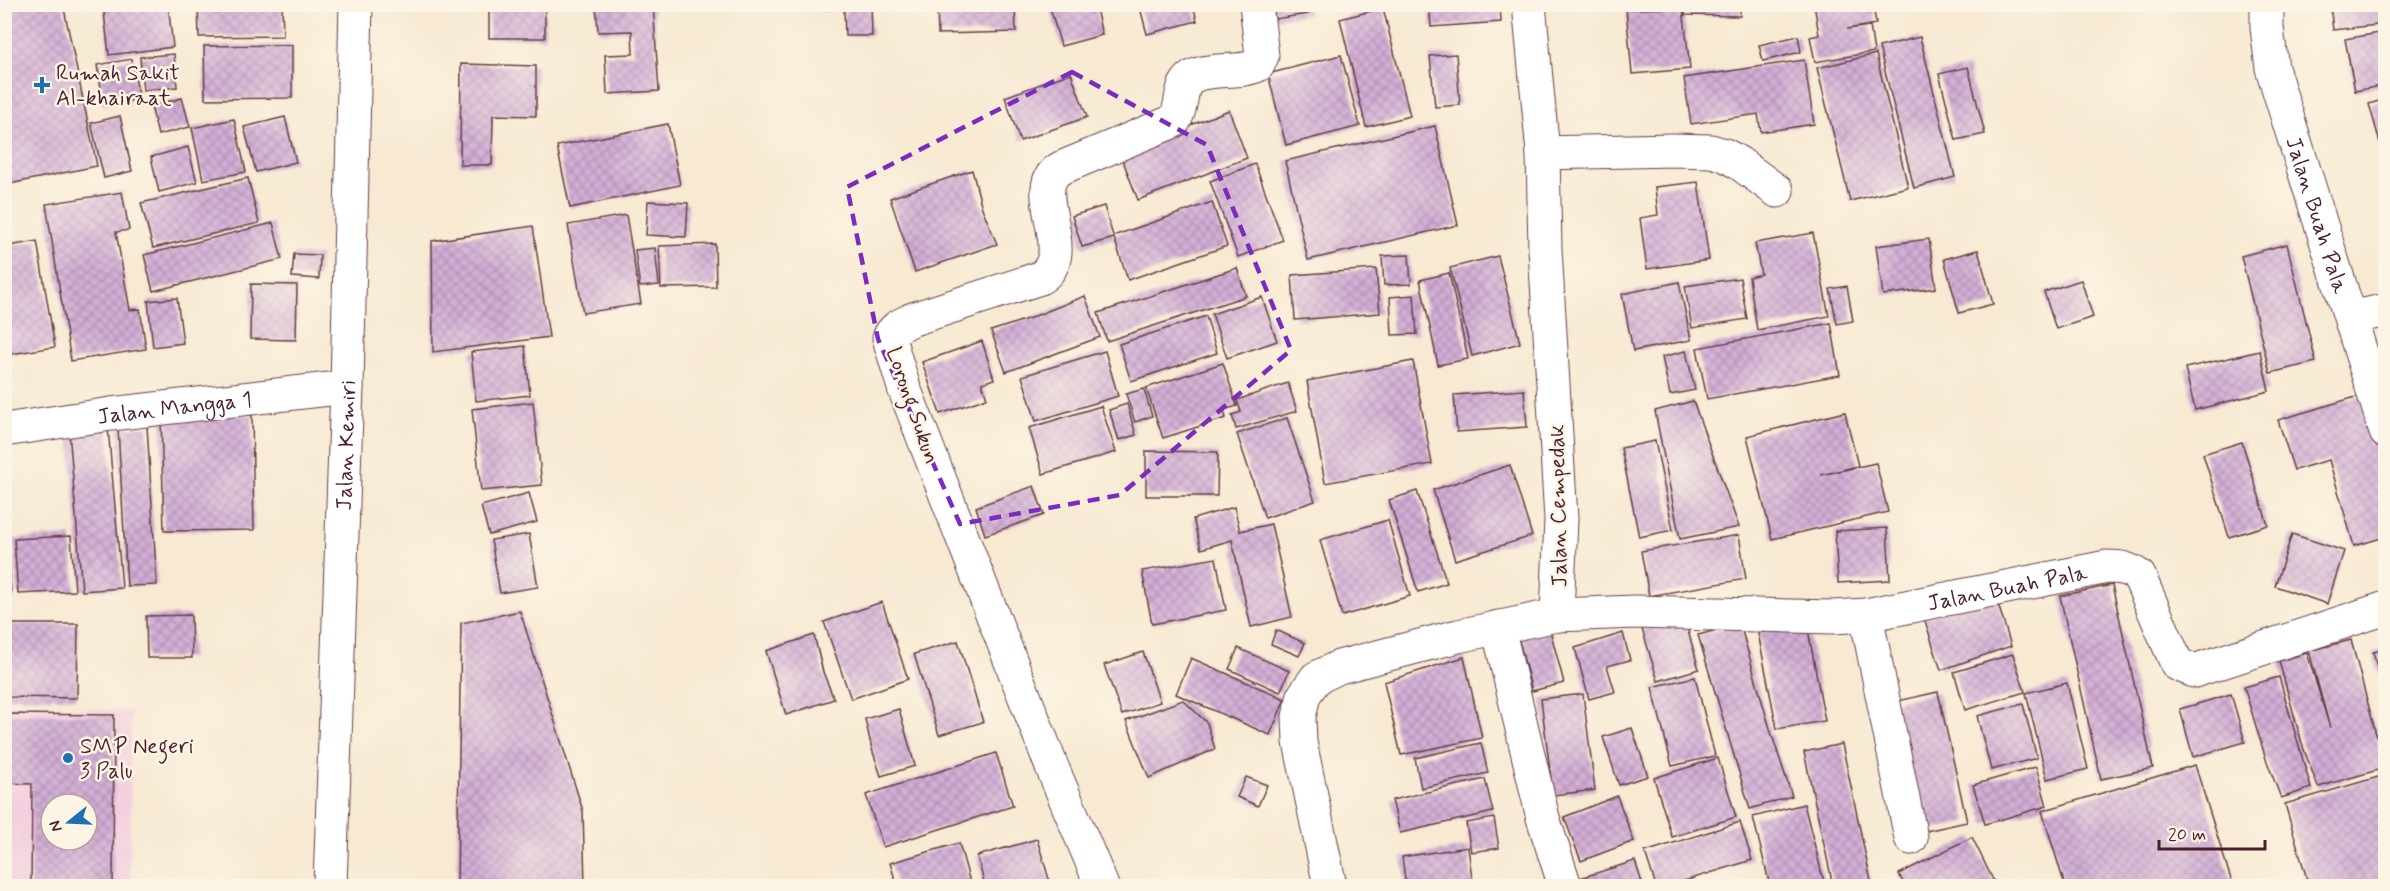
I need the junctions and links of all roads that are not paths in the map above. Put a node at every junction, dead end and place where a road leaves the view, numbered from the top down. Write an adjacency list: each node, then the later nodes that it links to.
1 (356, 4): 9 (street, Jalan Kemiri)
2 (1256, 4): 18 (street, Lorong Sukun)
3 (1529, 4): 5 (street, Jalan Cempedak)
4 (2267, 16): 8 (street, Jalan Buah Pala)
5 (1543, 153): 6 (street); 13 (street, Jalan Cempedak)
6 (1777, 190)
7 (2385, 310): 8 (street)
8 (2351, 318): 11 (street, Jalan Buah Pala)
9 (346, 387): 10 (street, Jalan Mangga 1); 17 (street, Jalan Kemiri)
10 (4, 430)
11 (2385, 432)
12 (2385, 608): 14 (street, Jalan Buah Pala)
13 (1557, 615): 14 (street, Jalan Buah Pala); 15 (street, Jalan Cempedak)
14 (1866, 615): 16 (street)
15 (1498, 627): 19 (street, Jalan Cempedak); 20 (street)
16 (1911, 838)
17 (330, 886)
18 (1102, 886)
19 (1330, 886)
20 (1565, 886)

